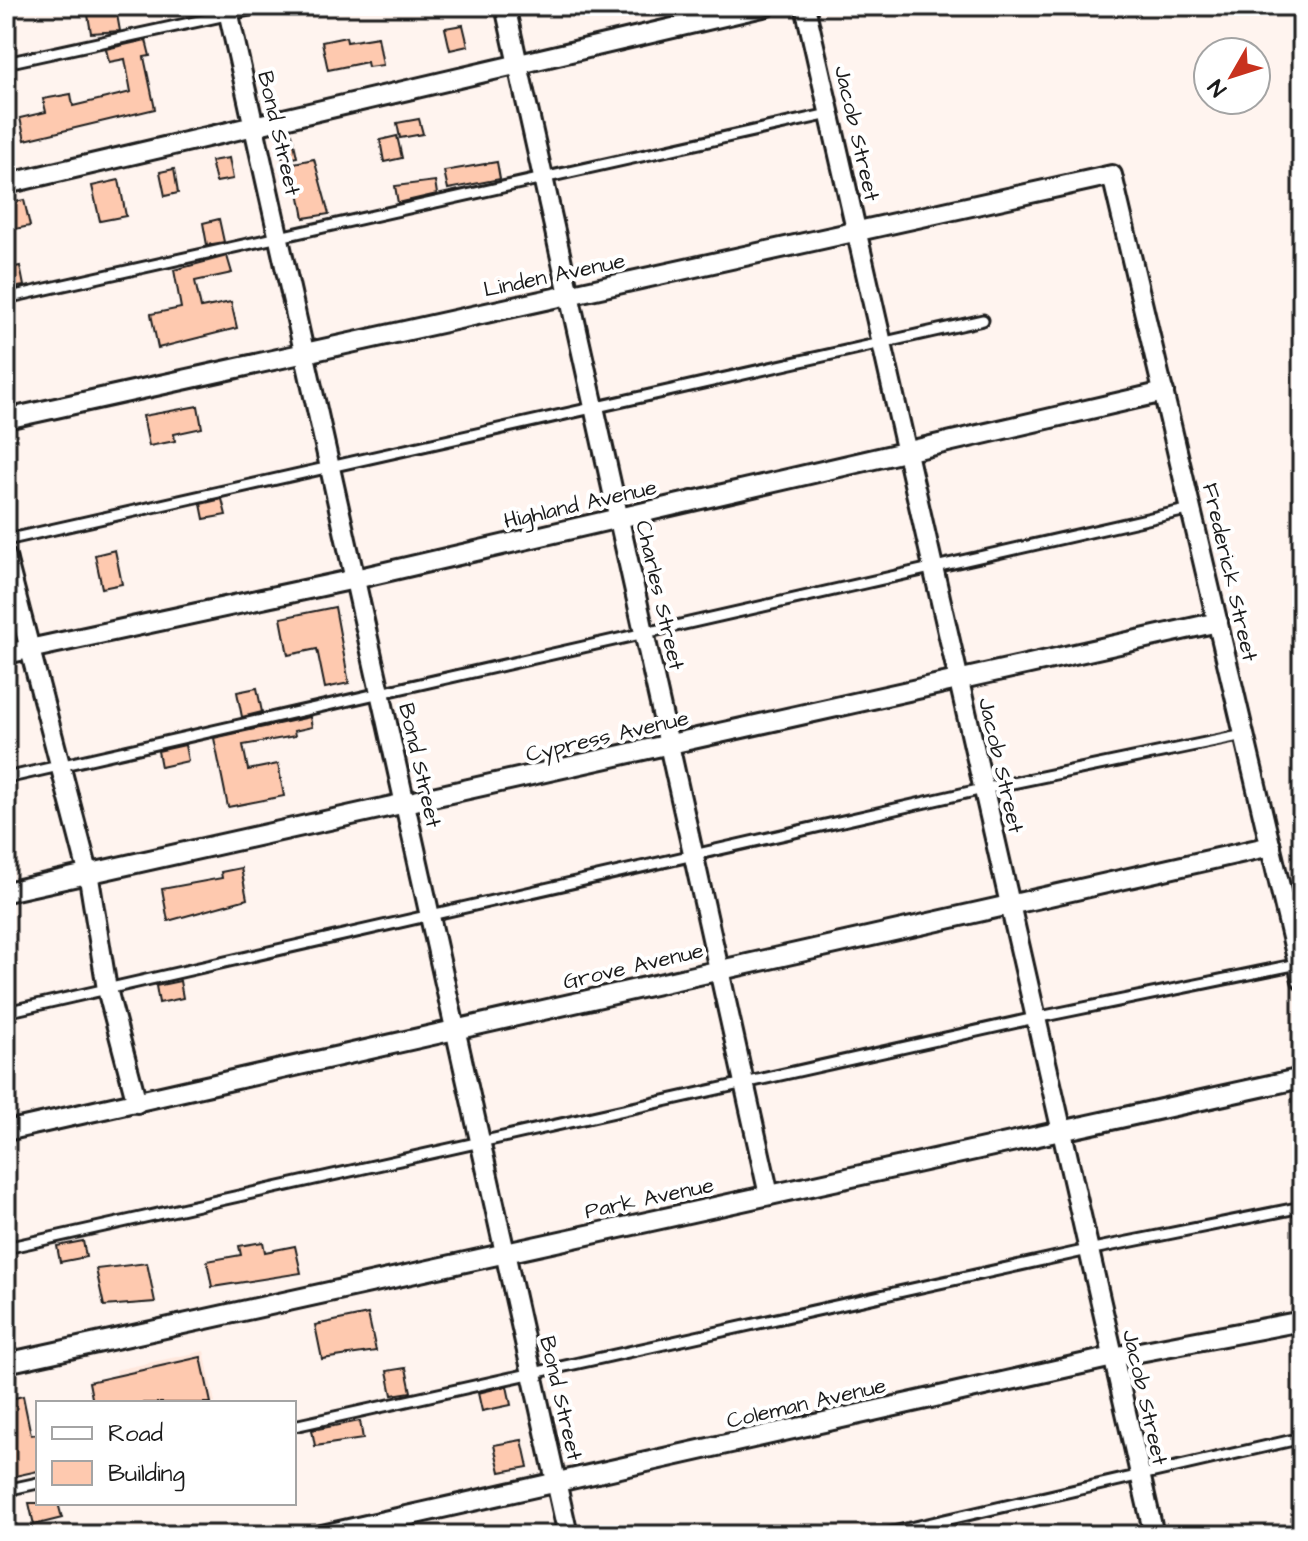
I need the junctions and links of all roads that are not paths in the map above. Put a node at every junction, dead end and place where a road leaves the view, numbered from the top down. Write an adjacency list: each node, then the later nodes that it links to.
1 (268, 6): 5 (lane)
2 (505, 6): 6 (street, Charles Street)
3 (767, 6): 6 (street)
4 (805, 6): 8 (street, Jacob Street)
5 (228, 10): 7 (lane); 9 (street, Bond Street)
6 (519, 62): 9 (street); 11 (street, Charles Street)
7 (6, 63)
8 (829, 114): 11 (lane); 13 (street, Jacob Street)
9 (254, 128): 12 (street); 14 (street, Bond Street)
10 (1112, 175): 13 (street, Linden Avenue); 20 (street, Frederick Street)
11 (543, 178): 14 (lane); 15 (street, Charles Street)
12 (6, 184)
13 (856, 232): 15 (street, Linden Avenue); 18 (street, Jacob Street)
14 (278, 237): 16 (lane); 19 (street, Bond Street)
15 (569, 295): 19 (street, Linden Avenue); 21 (street, Charles Street)
16 (6, 298)
17 (983, 320): 18 (lane)
18 (881, 342): 21 (lane); 23 (street, Jacob Street)
19 (304, 353): 22 (street, Linden Avenue); 24 (street, Bond Street)
20 (1164, 392): 23 (street, Highland Avenue); 25 (street, Frederick Street)
21 (594, 409): 24 (lane); 26 (street, Charles Street)
22 (6, 419)
23 (907, 452): 26 (street, Highland Avenue); 29 (street, Jacob Street)
24 (329, 465): 27 (lane); 30 (street, Bond Street)
25 (1191, 509): 29 (lane); 31 (street, Frederick Street)
26 (619, 518): 30 (street, Highland Avenue); 32 (street, Charles Street)
27 (6, 540)
28 (6, 557): 33 (street)
29 (932, 566): 32 (lane); 35 (street, Jacob Street)
30 (355, 579): 33 (street, Highland Avenue); 36 (street, Bond Street)
31 (1218, 622): 35 (street, Cypress Avenue); 37 (street, Frederick Street)
32 (644, 631): 36 (lane); 38 (street, Charles Street)
33 (32, 648): 34 (street, Highland Avenue); 39 (street)
34 (6, 654)
35 (958, 680): 38 (street, Cypress Avenue); 41 (street, Jacob Street)
36 (379, 691): 39 (lane); 42 (street, Bond Street)
37 (1244, 735): 41 (lane); 43 (street, Frederick Street)
38 (670, 746): 42 (street, Cypress Avenue); 44 (street, Charles Street)
39 (59, 767): 40 (lane); 45 (street)
40 (6, 778)
41 (983, 789): 44 (lane); 47 (street, Jacob Street)
42 (405, 805): 45 (street, Cypress Avenue); 48 (street, Bond Street)
43 (1271, 846): 47 (street, Grove Avenue); 50 (street, Frederick Street)
44 (694, 855): 48 (lane); 49 (street, Charles Street)
45 (88, 872): 46 (street, Cypress Avenue); 51 (street)
46 (6, 892)
47 (1010, 905): 49 (street, Grove Avenue); 53 (street, Jacob Street)
48 (430, 915): 51 (lane); 54 (street, Bond Street)
49 (719, 970): 54 (street, Grove Avenue); 56 (street, Charles Street)
50 (1300, 972): 53 (lane)
51 (107, 989): 52 (lane); 57 (street)
52 (6, 1012)
53 (1035, 1018): 56 (lane); 59 (street, Jacob Street)
54 (455, 1029): 57 (street, Grove Avenue); 60 (street, Bond Street)
55 (1302, 1078): 59 (street, Park Avenue)
56 (744, 1083): 60 (lane); 61 (street, Charles Street)
57 (137, 1103): 58 (street, Grove Avenue)
58 (6, 1131)
59 (1061, 1131): 61 (street, Park Avenue); 64 (street, Jacob Street)
60 (480, 1142): 63 (lane); 65 (street, Bond Street)
61 (769, 1195): 65 (street, Park Avenue)
62 (1302, 1207): 64 (lane)
63 (6, 1248)
64 (1088, 1250): 67 (street, Jacob Street); 69 (lane)
65 (505, 1253): 68 (street, Park Avenue); 69 (street, Bond Street)
66 (1302, 1321): 67 (street, Coleman Avenue)
67 (1113, 1357): 72 (street, Jacob Street); 73 (street, Coleman Avenue)
68 (6, 1363)
69 (532, 1373): 70 (lane); 73 (street, Bond Street)
70 (296, 1426)
71 (1302, 1438): 72 (lane)
72 (1140, 1477): 78 (lane); 79 (street, Jacob Street)
73 (556, 1482): 76 (street, Coleman Avenue); 77 (street, Bond Street)
74 (36, 1483): 75 (lane)
75 (6, 1490)
76 (322, 1535)
77 (568, 1535)
78 (880, 1535)
79 (1154, 1535)

